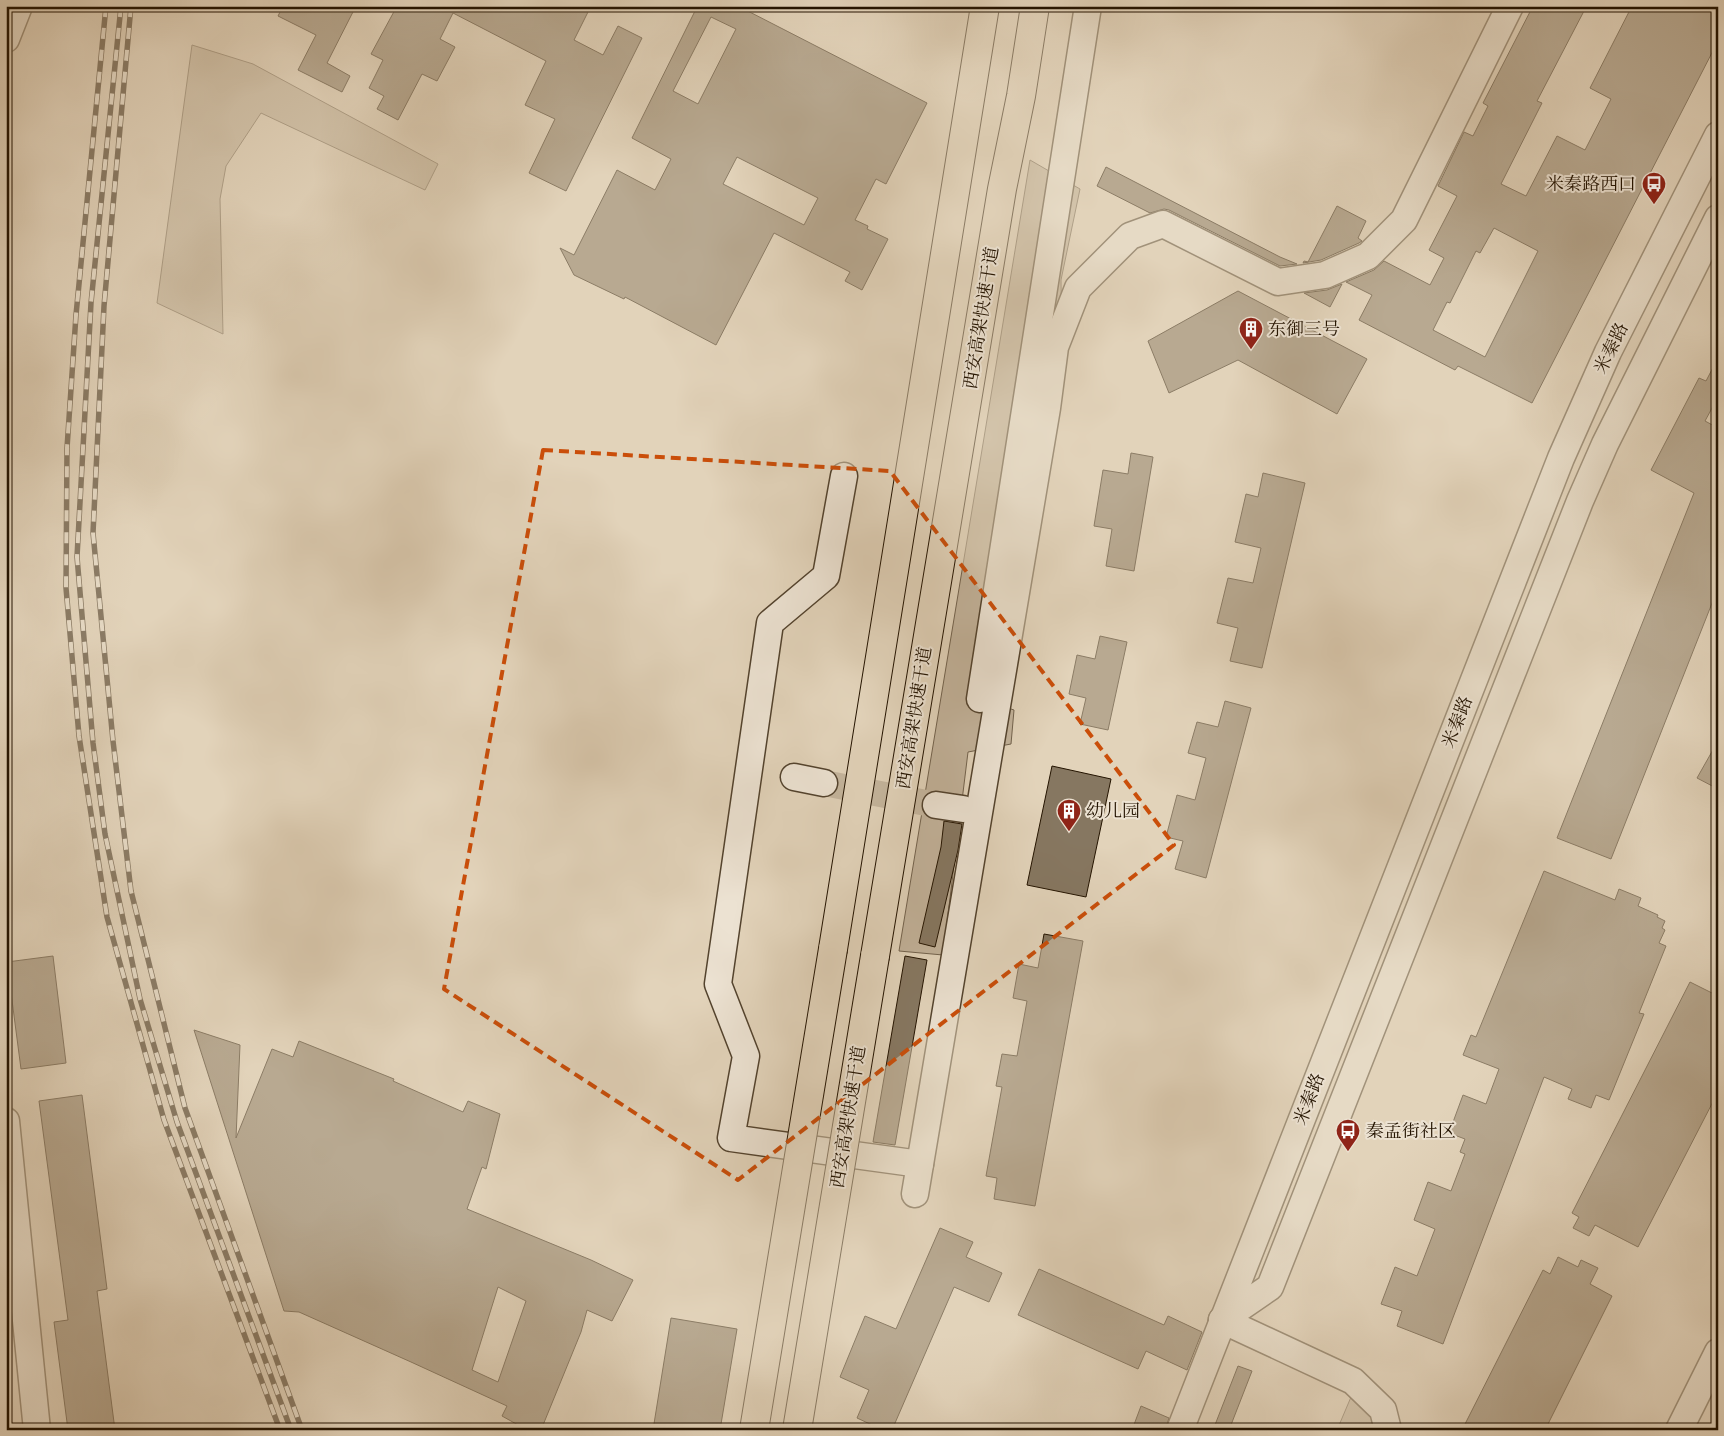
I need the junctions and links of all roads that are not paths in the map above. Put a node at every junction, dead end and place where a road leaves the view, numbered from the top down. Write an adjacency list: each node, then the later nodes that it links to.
1 (20, 6): 6 (street)
2 (984, 6): 22 (highway, bridge)
3 (1035, 6): 23 (highway, 西安高架快速干道, bridge)
4 (1088, 6): 13 (street)
5 (1510, 6): 17 (street)
6 (6, 39)
7 (1718, 135): 15 (street, 米秦路)
8 (1718, 218): 16 (street, 米秦路)
9 (844, 476): 17 (street)
10 (794, 776): 11 (street)
11 (824, 783)
12 (936, 805): 13 (street)
13 (963, 808): 17 (street)
14 (6, 1121): 21 (street)
15 (1292, 1143): 16 (street); 19 (street, 米秦路)
16 (1322, 1156): 19 (street, 米秦路)
17 (914, 1163): 18 (street)
18 (909, 1193)
19 (1222, 1320): 24 (street, 米秦路); 25 (street)
20 (1718, 1352): 26 (street)
21 (37, 1430)
22 (754, 1430)
23 (797, 1430)
24 (1180, 1430)
25 (1388, 1430)
26 (1679, 1430)

